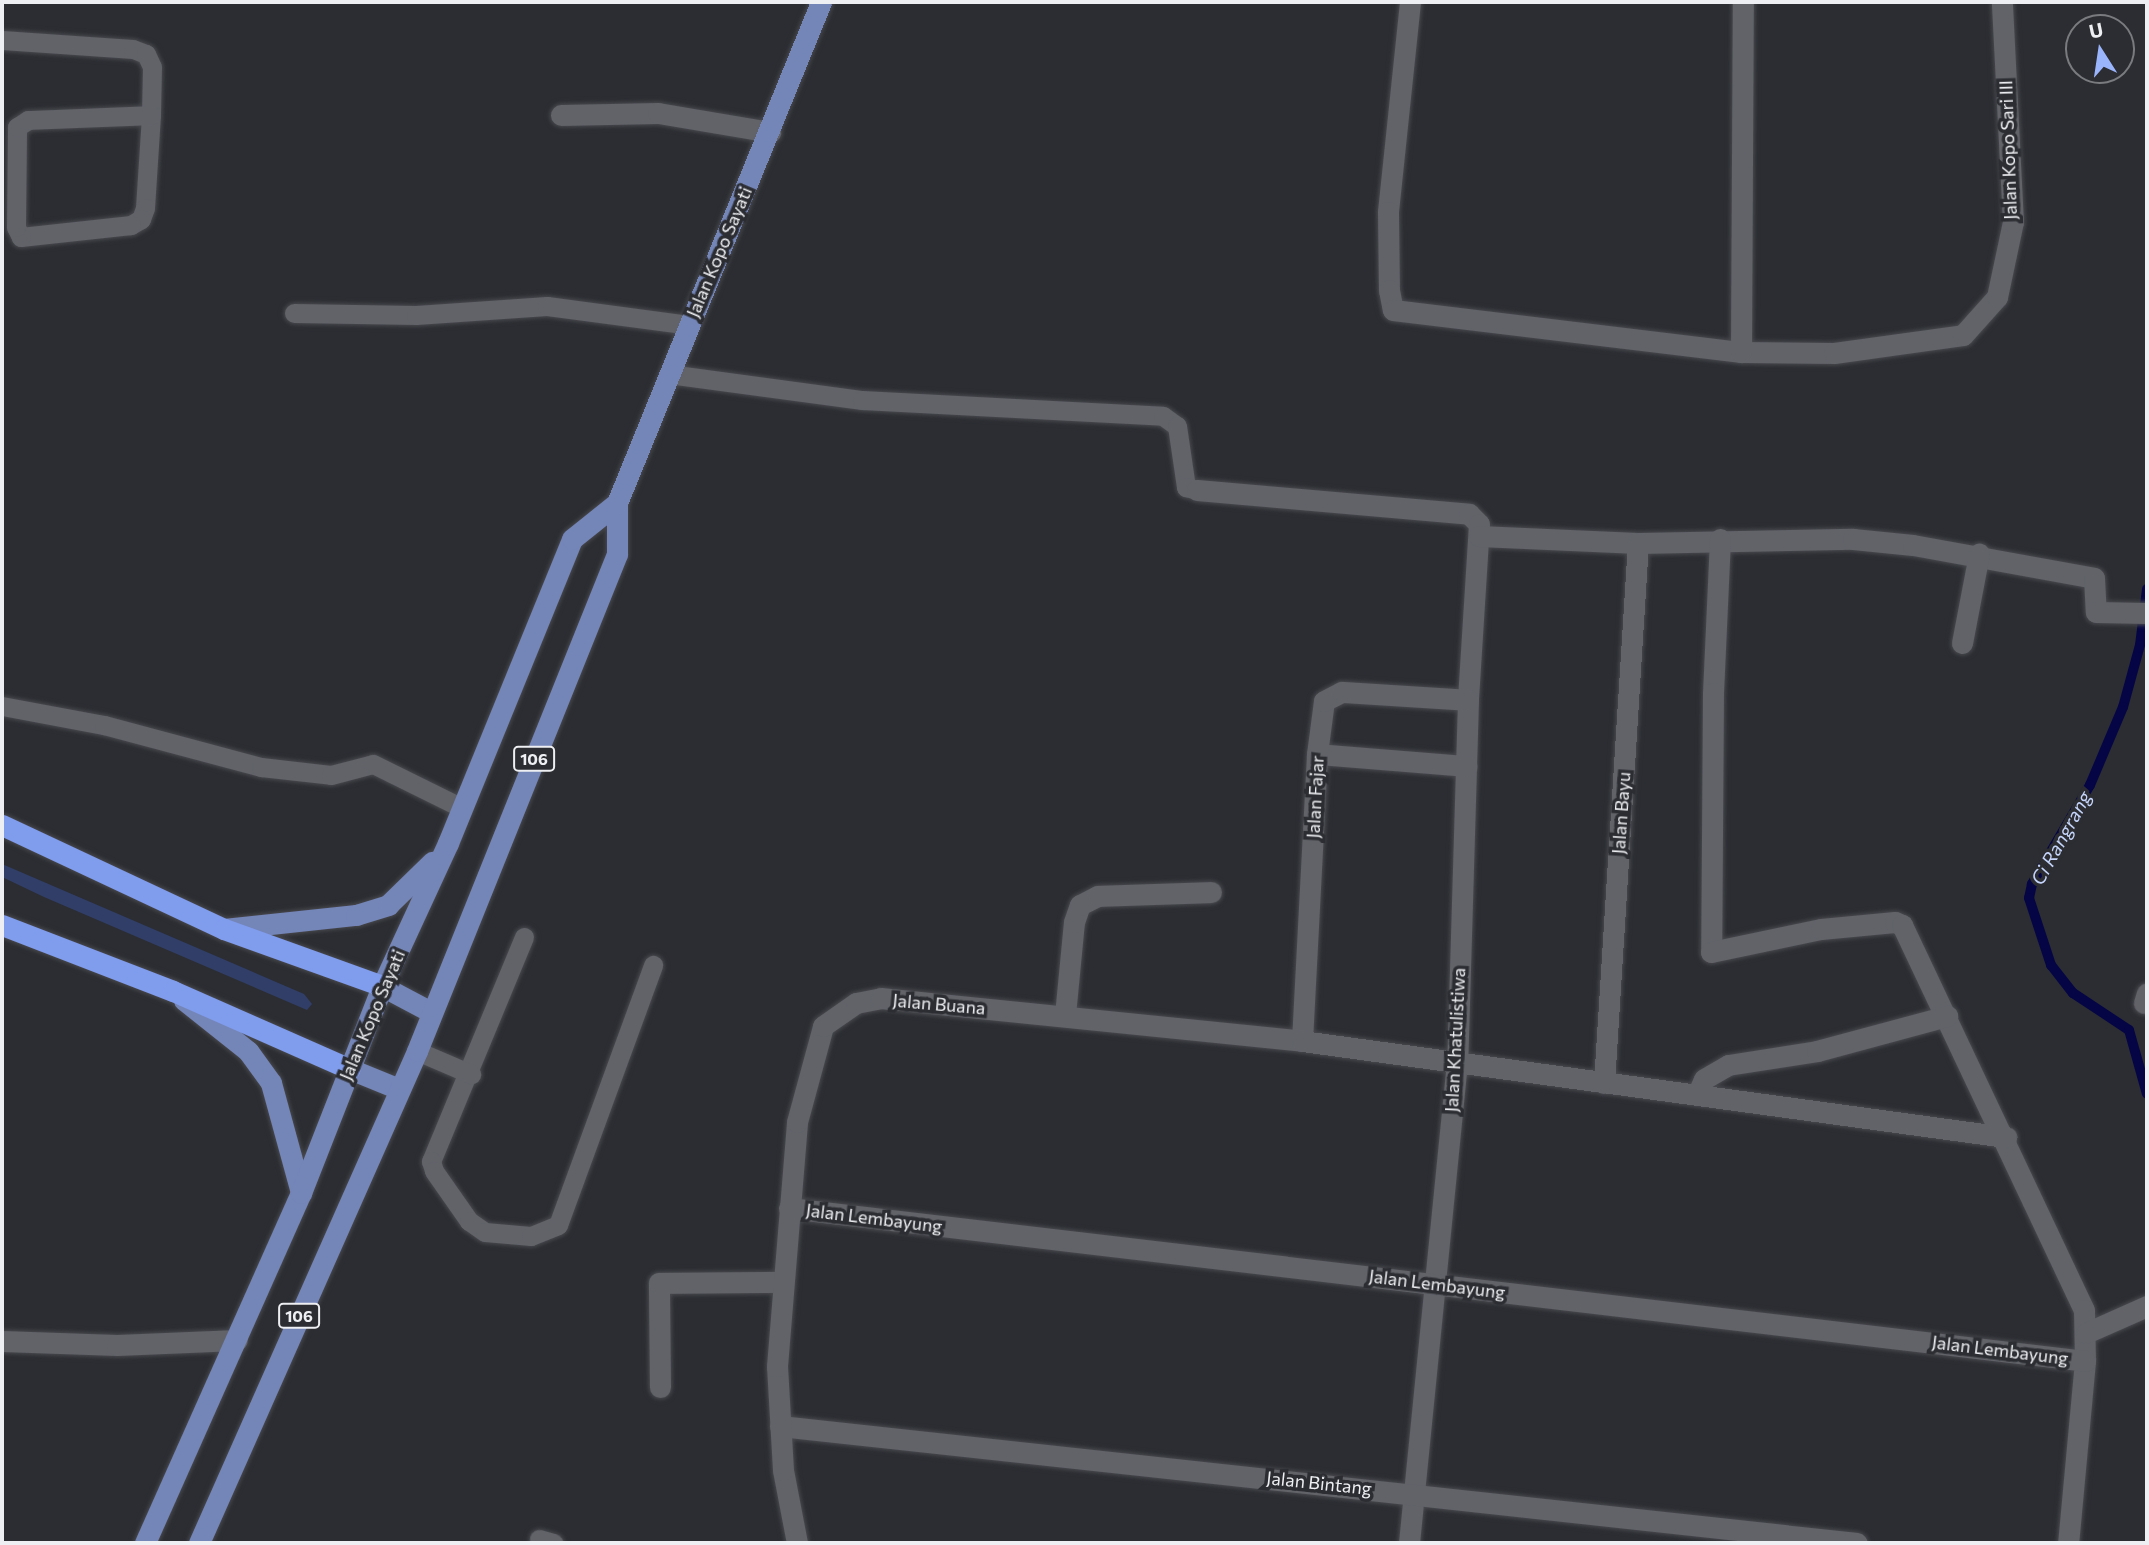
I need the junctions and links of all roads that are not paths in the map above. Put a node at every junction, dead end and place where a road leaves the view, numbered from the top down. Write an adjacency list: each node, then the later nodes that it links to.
1 (821, 2): 8 (main road, Jalan Kopo Sayati / 106)
2 (1410, 2): 11 (street)
3 (1742, 2): 11 (street)
4 (2002, 2): 11 (street, Jalan Kopo Sari III)
5 (2, 40): 7 (lane)
6 (561, 115): 8 (street)
7 (151, 116): 7 (lane)
8 (769, 132): 10 (main road, Jalan Kopo Sayati / 106)
9 (294, 313): 10 (lane)
10 (689, 325): 12 (main road, Jalan Kopo Sayati / 106)
11 (1741, 352)
12 (669, 374): 13 (lane); 14 (main road, Jalan Kopo Sayati / 106)
13 (1197, 490): 15 (street)
14 (617, 503): 25 (main road, Jalan Kopo Sayati / 106); 35 (main road, Jalan Kopo Sayati / 106)
15 (1479, 536): 17 (street); 21 (street, Jalan Khatulistiwa)
16 (1720, 539): 17 (street); 18 (street); 37 (street)
17 (1638, 543): 43 (street, Jalan Bayu)
18 (1979, 554): 19 (street); 20 (street)
19 (2141, 613)
20 (1962, 643)
21 (1468, 700): 23 (street, Jalan Fajar); 24 (street, Jalan Khatulistiwa)
22 (2, 706): 25 (lane)
23 (1317, 754): 24 (street); 38 (street, Jalan Fajar)
24 (1467, 766): 40 (street, Jalan Khatulistiwa)
25 (462, 808): 27 (main road, Jalan Kopo Sayati / 106)
26 (2, 825): 30 (highway)
27 (449, 843): 30 (main road); 33 (main road, Jalan Kopo Sayati / 106)
28 (1211, 892): 36 (street)
29 (2, 925): 34 (highway)
30 (224, 929): 33 (highway)
31 (524, 937): 42 (lane)
32 (653, 965): 42 (lane)
33 (382, 986): 35 (main road); 41 (main road, Jalan Kopo Sayati / 106)
34 (173, 991): 41 (highway); 47 (main road)
35 (431, 1012): 39 (main road, Jalan Kopo Sayati / 106)
36 (1065, 1015): 38 (street, Jalan Buana); 48 (street, Jalan Buana)
37 (1947, 1016): 45 (street); 46 (street)
38 (1302, 1041): 40 (street, Jalan Buana)
39 (417, 1051): 42 (lane); 44 (main road, Jalan Kopo Sayati / 106)
40 (1457, 1062): 43 (street, Jalan Buana); 50 (street, Jalan Khatulistiwa)
41 (349, 1069): 44 (main road); 47 (main road, Jalan Kopo Sayati / 106)
42 (471, 1074)
43 (1604, 1083): 45 (street, Jalan Buana)
44 (399, 1089): 60 (main road, Jalan Kopo Sayati / 106)
45 (1697, 1095): 46 (street, Jalan Buana)
46 (2006, 1137): 52 (street)
47 (301, 1193): 54 (main road, Jalan Kopo Sayati / 106)
48 (789, 1208): 49 (street, Jalan Buana); 50 (street, Jalan Lembayung)
49 (782, 1282): 56 (street); 57 (street, Jalan Buana)
50 (1434, 1284): 55 (street, Jalan Lembayung); 58 (street, Jalan Khatulistiwa)
51 (2147, 1306): 52 (street)
52 (2086, 1333): 55 (street)
53 (2, 1340): 54 (street)
54 (237, 1340): 59 (main road, Jalan Kopo Sayati / 106)
55 (2085, 1361): 64 (street)
56 (660, 1387)
57 (780, 1426): 58 (street, Jalan Bintang); 61 (street, Jalan Buana)
58 (1414, 1493): 62 (street, Jalan Khatulistiwa); 63 (street, Jalan Bintang)
59 (145, 1543)
60 (199, 1543)
61 (797, 1543)
62 (1409, 1543)
63 (1857, 1543)
64 (2068, 1543)

